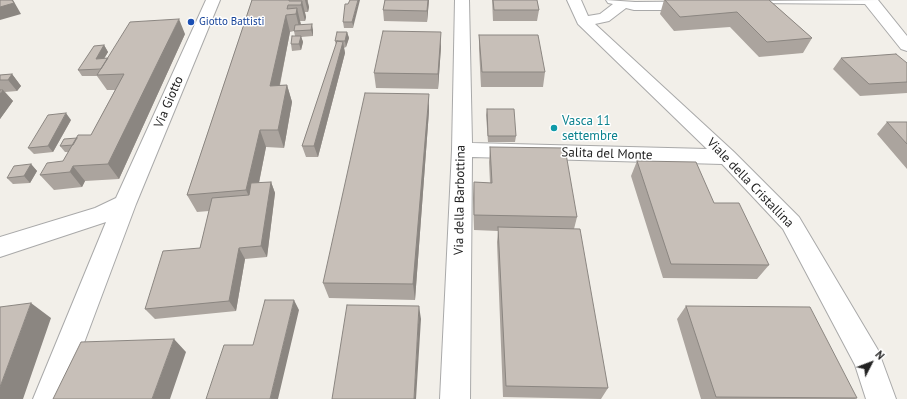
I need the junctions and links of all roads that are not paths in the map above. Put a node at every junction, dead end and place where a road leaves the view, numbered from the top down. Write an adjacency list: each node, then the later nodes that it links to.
1 (213, 0): 13 (street, Via Giotto)
2 (462, 0): 11 (street, Via della Barbottina)
3 (574, 0): 9 (street, Viale della Cristallina)
4 (751, 0): 8 (street)
5 (761, 0): 6 (street)
6 (862, 0)
7 (870, 0): 10 (street)
8 (618, 2): 9 (street)
9 (583, 21): 12 (street, Viale della Cristallina)
10 (907, 46)
11 (462, 150): 12 (street, Salita del Monte); 16 (street, Via della Barbottina)
12 (727, 157): 17 (street, Viale della Cristallina)
13 (125, 204): 14 (street); 15 (street, Via Giotto)
14 (0, 246)
15 (48, 399)
16 (455, 399)
17 (881, 399)

